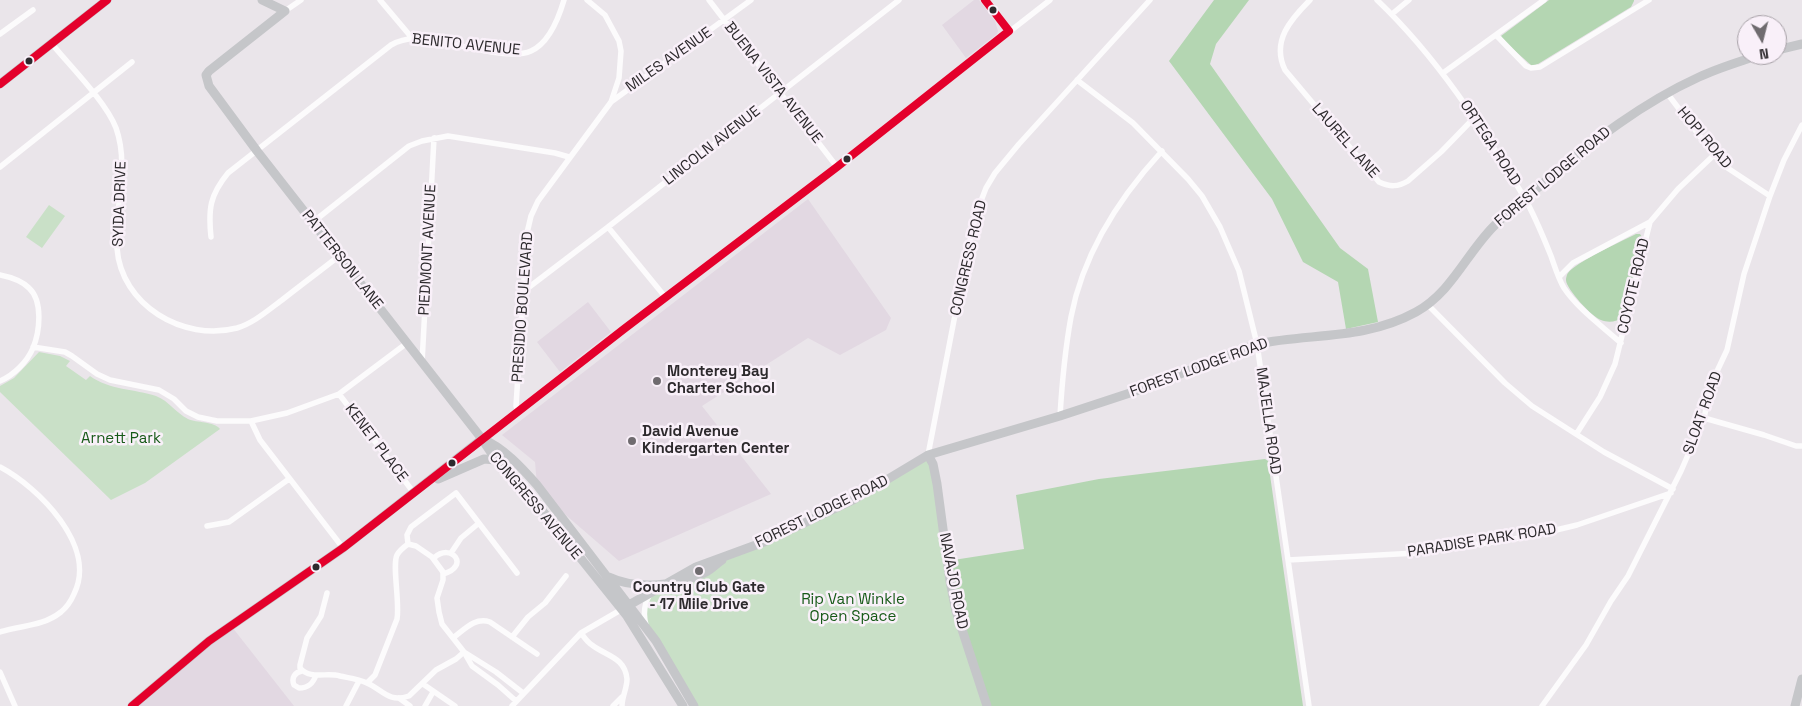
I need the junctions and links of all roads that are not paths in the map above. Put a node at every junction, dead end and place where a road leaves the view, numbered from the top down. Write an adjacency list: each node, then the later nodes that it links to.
1 (107, 0): 26 (main road)
2 (262, 0): 19 (street)
3 (301, 0): 19 (street)
4 (380, 0): 25 (street)
5 (564, 0): 25 (street, BENITO AVENUE)
6 (587, 0): 37 (street, PRESIDIO BOULEVARD)
7 (709, 0): 21 (street, BUENA VISTA AVENUE)
8 (751, 0): 21 (street, MILES AVENUE)
9 (899, 0): 34 (street, LINCOLN AVENUE)
10 (985, 0): 22 (street)
11 (1050, 0): 22 (street)
12 (1150, 0): 32 (street, CONGRESS ROAD)
13 (1310, 0): 38 (street, LAUREL LANE)
14 (1377, 0): 20 (street, ORTEGA ROAD)
15 (1409, 0): 20 (street)
16 (1544, 0): 24 (street)
17 (1644, 1): 24 (street)
18 (33, 10): 23 (street)
19 (285, 11): 41 (street, PATTERSON LANE)
20 (1392, 14): 31 (street, ORTEGA ROAD)
21 (725, 20): 34 (street, BUENA VISTA AVENUE); 37 (street, MILES AVENUE)
22 (1009, 31): 46 (street)
23 (0, 34)
24 (1496, 35): 31 (street)
25 (412, 38): 41 (street, BENITO AVENUE)
26 (52, 44): 33 (main road); 35 (street, SYIDA DRIVE)
27 (1802, 44): 28 (street)
28 (1787, 48)
29 (132, 62): 35 (street)
30 (1737, 63): 36 (street, FOREST LODGE ROAD)
31 (1443, 73): 38 (street, ORTEGA ROAD)
32 (1077, 80): 42 (street, MAJELLA ROAD); 73 (street, CONGRESS ROAD)
33 (0, 84)
34 (780, 92): 46 (street, BUENA VISTA AVENUE); 51 (street, LINCOLN AVENUE)
35 (93, 93): 45 (street); 53 (street, SYIDA DRIVE)
36 (1667, 93): 43 (street, HOPI ROAD); 48 (street, FOREST LODGE ROAD)
37 (610, 102): 44 (street, PRESIDIO BOULEVARD)
38 (1474, 118): 48 (street, ORTEGA ROAD)
39 (1802, 126): 47 (street, SLOAT ROAD)
40 (434, 138): 44 (street); 49 (street); 63 (street, PIEDMONT AVENUE)
41 (257, 151): 49 (street, PATTERSON LANE); 52 (street, BENITO AVENUE)
42 (1162, 151): 61 (street, MAJELLA ROAD); 67 (street)
43 (1714, 155): 47 (street, HOPI ROAD); 50 (street, COYOTE ROAD)
44 (569, 158): 56 (street, PRESIDIO BOULEVARD)
45 (0, 167)
46 (837, 167): 57 (street)
47 (1770, 196): 68 (street, SLOAT ROAD)
48 (1525, 198): 55 (street, ORTEGA ROAD); 58 (street, FOREST LODGE ROAD)
49 (313, 222): 53 (street, PATTERSON LANE)
50 (1650, 222): 55 (street); 60 (street, COYOTE ROAD)
51 (608, 227): 56 (street, LINCOLN AVENUE); 57 (street)
52 (210, 237)
53 (339, 256): 59 (street, PATTERSON LANE)
54 (0, 275): 62 (street)
55 (1558, 277): 60 (street, ORTEGA ROAD)
56 (524, 291): 66 (street, PRESIDIO BOULEVARD)
57 (666, 298): 66 (street)
58 (1428, 305): 61 (street, FOREST LODGE ROAD); 70 (street)
59 (406, 343): 63 (street, PATTERSON LANE); 65 (street)
60 (1621, 343): 70 (street, COYOTE ROAD)
61 (1257, 344): 67 (street, FOREST LODGE ROAD); 86 (street, MAJELLA ROAD)
62 (34, 347): 64 (street); 69 (street)
63 (422, 363): 71 (street, PATTERSON LANE)
64 (0, 380)
65 (339, 394): 69 (street); 79 (street, KENET PLACE)
66 (518, 412): 71 (street)
67 (1060, 416): 73 (street, FOREST LODGE ROAD)
68 (1704, 418): 72 (street); 78 (street, SLOAT ROAD)
69 (251, 421): 76 (street)
70 (1577, 433): 78 (street)
71 (482, 440): 74 (street, CONGRESS AVENUE); 77 (street); 90 (street, CONGRESS AVENUE)
72 (1802, 446)
73 (928, 455): 91 (street, FOREST LODGE ROAD); 124 (street, NAVAJO ROAD)
74 (496, 460): 77 (street); 94 (street, CONGRESS AVENUE)
75 (0, 467): 95 (street)
76 (289, 479): 81 (street); 83 (street)
77 (426, 483): 79 (street)
78 (1672, 491): 86 (street, PARADISE PARK ROAD); 126 (street, SLOAT ROAD)
79 (414, 493): 83 (street)
80 (479, 523): 82 (street); 84 (street); 87 (street)
81 (207, 526)
82 (408, 544): 85 (street); 107 (street)
83 (343, 548): 115 (street)
84 (451, 553): 85 (street); 88 (street)
85 (435, 559): 88 (street)
86 (1288, 560): 125 (street, MAJELLA ROAD)
87 (517, 573)
88 (443, 574): 99 (street)
89 (566, 576): 98 (street)
90 (607, 576): 91 (street); 94 (street, CONGRESS AVENUE)
91 (671, 582): 93 (street, FOREST LODGE ROAD)
92 (327, 593): 102 (street)
93 (650, 594): 94 (street, FOREST LODGE ROAD); 96 (street)
94 (625, 608): 96 (street, CONGRESS AVENUE); 97 (street, FOREST LODGE ROAD); 122 (street, CONGRESS AVENUE)
95 (0, 632)
96 (650, 632): 123 (street, CONGRESS AVENUE)
97 (581, 633): 110 (street, FOREST LODGE ROAD); 111 (street)
98 (512, 637): 99 (street); 101 (street)
99 (453, 638): 100 (street)
100 (464, 652): 108 (street); 110 (street); 113 (street)
101 (537, 654)
102 (302, 670): 104 (street); 104 (street)
103 (0, 672): 114 (street)
104 (316, 675): 106 (street)
105 (1802, 679): 127 (street)
106 (359, 681): 107 (street); 116 (street)
107 (368, 683): 112 (street)
108 (423, 684): 109 (street); 112 (street)
109 (434, 692): 118 (street); 119 (street)
110 (523, 693): 113 (street, FOREST LODGE ROAD)
111 (622, 696): 120 (street); 121 (street)
112 (399, 698): 117 (street)
113 (514, 704)
114 (16, 706)
115 (132, 706)
116 (346, 706)
117 (410, 706)
118 (425, 706)
119 (455, 706)
120 (613, 706)
121 (622, 706)
122 (683, 706)
123 (694, 706)
124 (987, 706)
125 (1309, 706)
126 (1542, 706)
127 (1795, 706)

